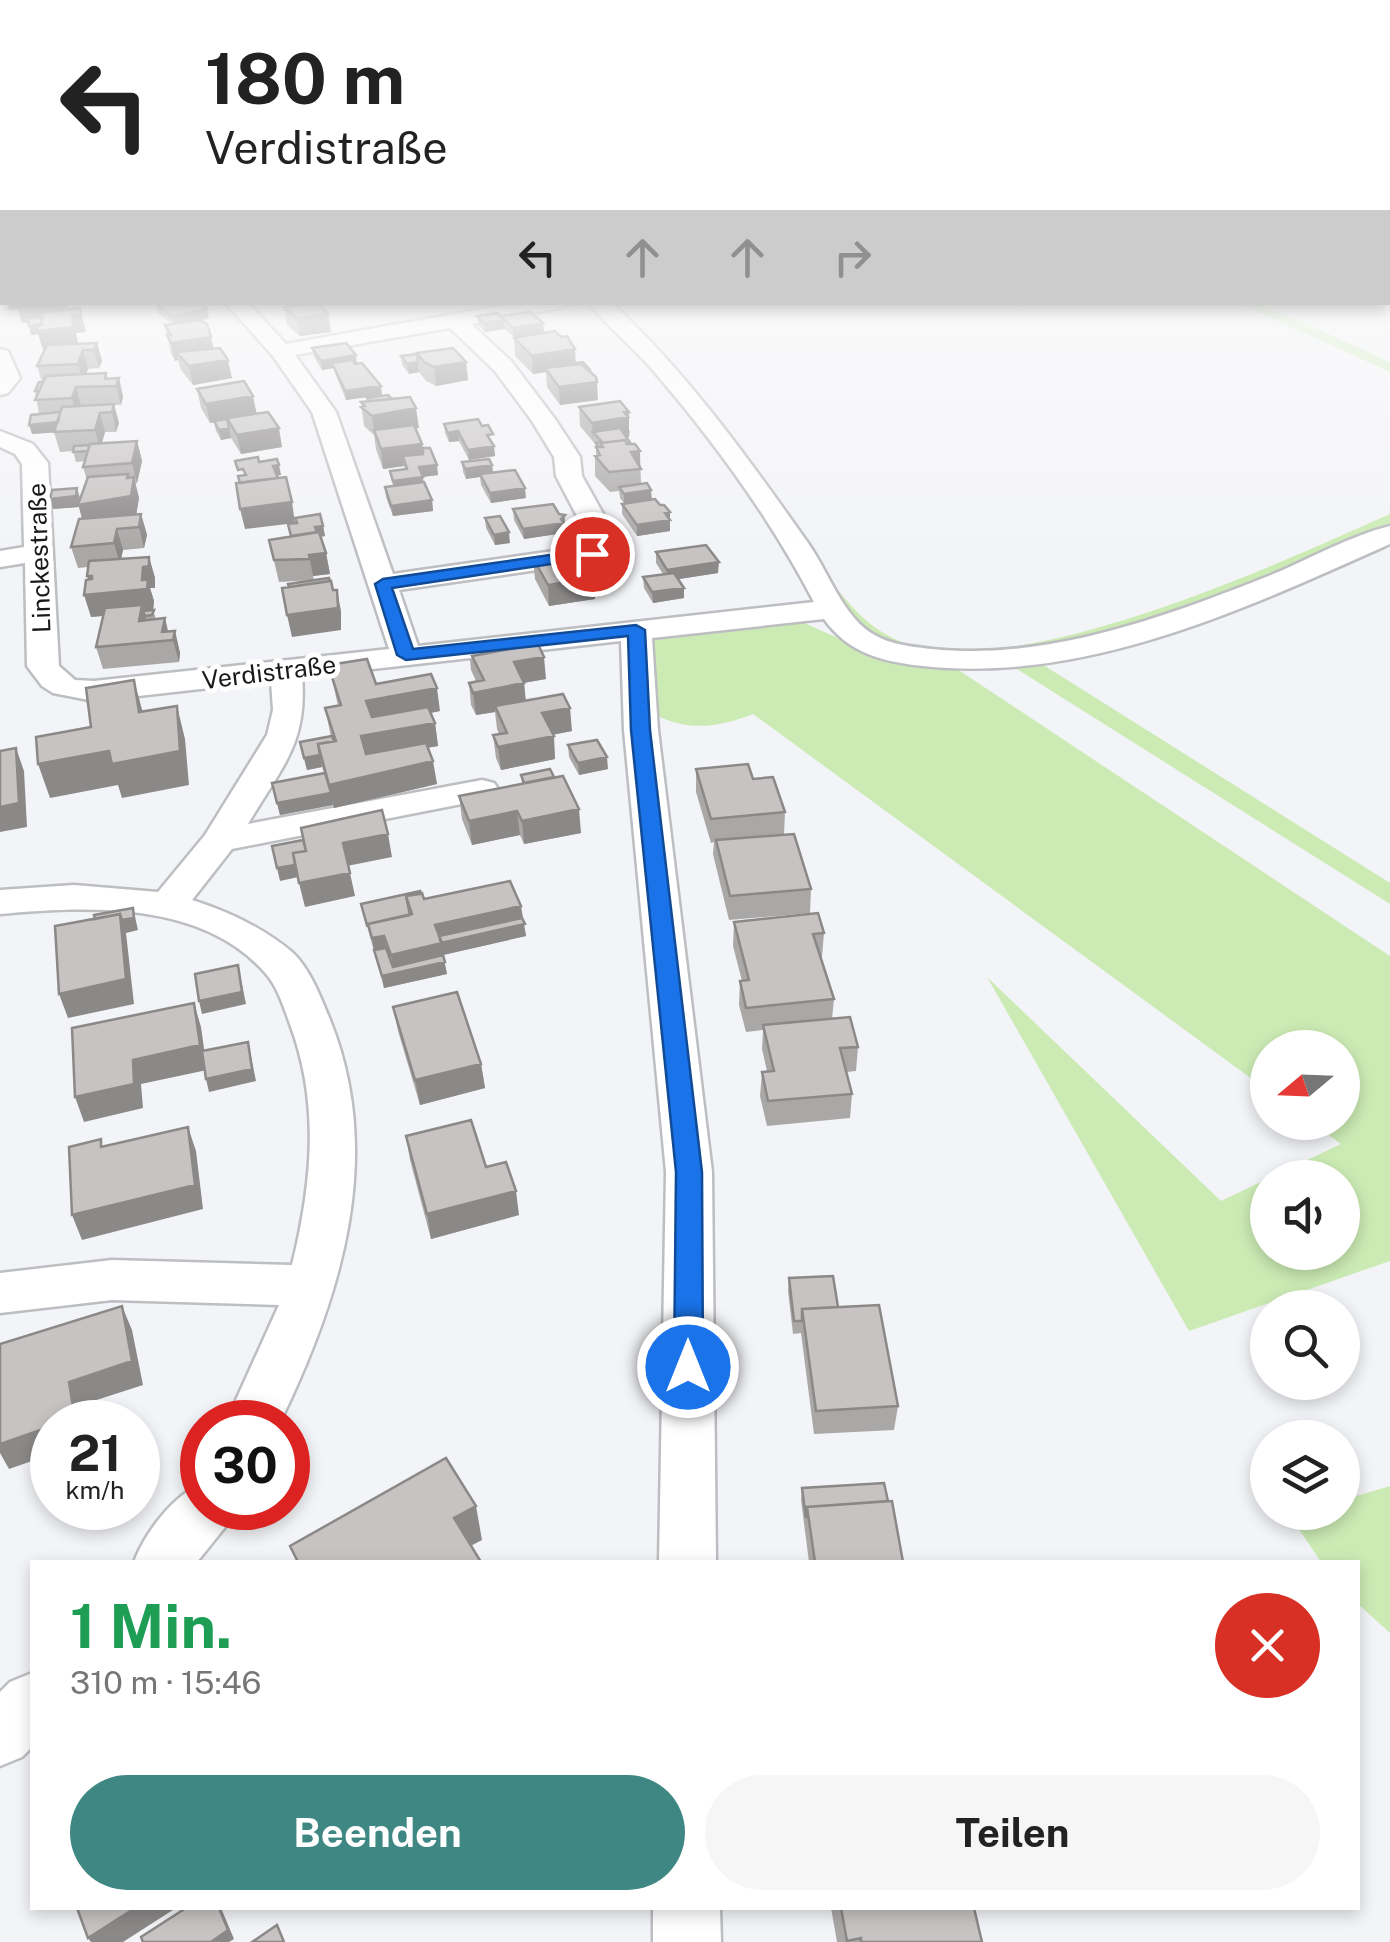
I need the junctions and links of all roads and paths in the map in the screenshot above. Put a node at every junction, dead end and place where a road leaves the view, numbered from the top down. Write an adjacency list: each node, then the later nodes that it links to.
1 (295, 371): 8 (street)
2 (506, 371): 8 (street)
3 (669, 371): 9 (street)
4 (0, 438): 6 (street, Linckestraße)
5 (1390, 534): 9 (street)
6 (38, 553): 7 (street); 13 (street, Linckestraße)
7 (0, 559)
8 (383, 584): 11 (street)
9 (832, 609): 10 (street, Verdistraße)
10 (636, 630): 11 (street, Verdistraße); 23 (street)
11 (406, 655): 12 (street, Verdistraße)
12 (286, 671): 13 (street, Verdistraße); 15 (street)
13 (64, 688)
14 (482, 790): 15 (street)
15 (220, 840): 17 (street)
16 (0, 902): 17 (street)
17 (170, 904): 18 (street)
18 (312, 1286): 19 (street); 20 (street)
19 (0, 1293)
20 (265, 1400)
21 (188, 1530): 22 (street)
22 (164, 1560)
23 (688, 1560)
24 (30, 1706): 25 (street)
25 (0, 1734)
26 (688, 1910): 27 (street)
27 (688, 1942)

